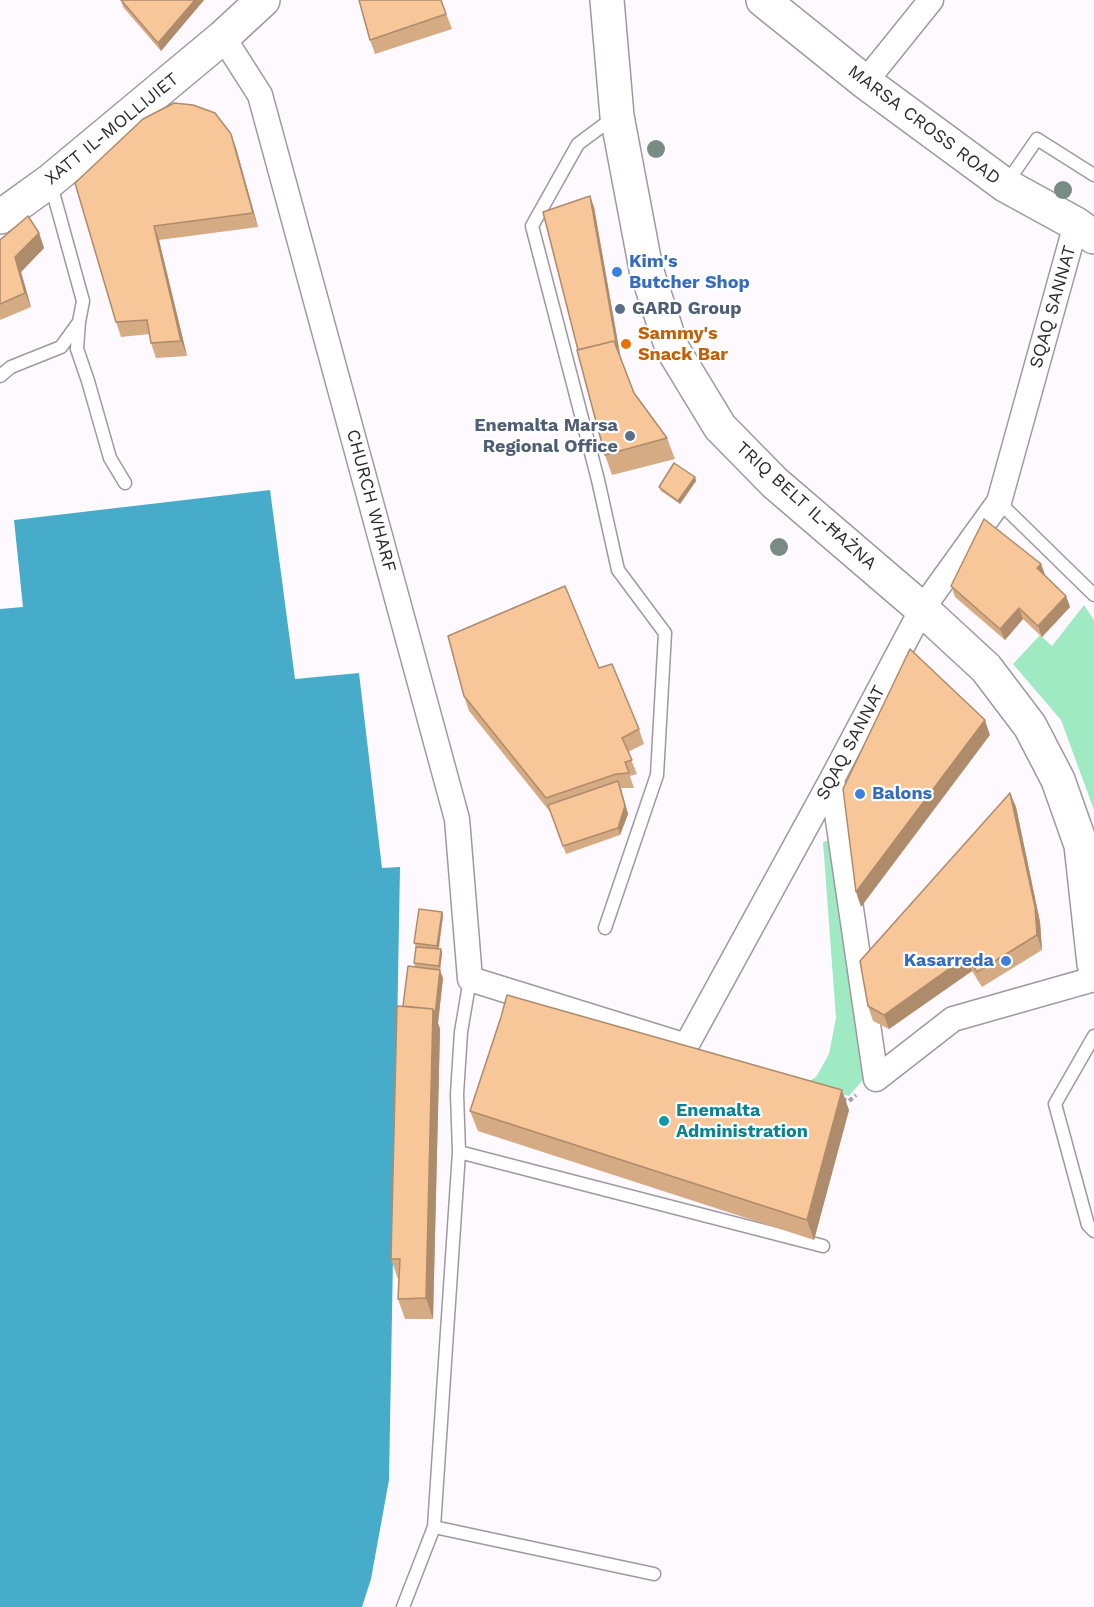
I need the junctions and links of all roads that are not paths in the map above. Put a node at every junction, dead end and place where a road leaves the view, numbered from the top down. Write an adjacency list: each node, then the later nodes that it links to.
1 (247, 0): 6 (main road)
2 (263, 0): 6 (main road)
3 (607, 0): 8 (main road, TRIQ BELT IL-ĦAŻNA)
4 (763, 0): 7 (main road, MARSA CROSS ROAD)
5 (931, 0): 7 (street)
6 (223, 38): 10 (main road, XATT IL-MOLLIJIET); 23 (street, CHURCH WHARF)
7 (865, 82): 11 (main road, MARSA CROSS ROAD)
8 (617, 116): 19 (main road, TRIQ BELT IL-ĦAŻNA); 21 (lane)
9 (1094, 175): 11 (lane)
10 (50, 181): 12 (main road, XATT IL-MOLLIJIET); 14 (lane)
11 (1005, 185): 13 (main road, MARSA CROSS ROAD)
12 (0, 217)
13 (1085, 231): 17 (street, SQAQ SANNAT)
14 (78, 322): 15 (lane); 16 (lane)
15 (0, 376)
16 (125, 483)
17 (999, 502): 18 (lane); 19 (street, SQAQ SANNAT)
18 (1094, 595)
19 (922, 609): 20 (street, SQAQ SANNAT); 22 (main road, TRIQ BELT IL-ĦAŻNA)
20 (832, 779): 23 (street, SQAQ SANNAT); 24 (street)
21 (605, 928)
22 (1094, 964)
23 (470, 979): 26 (lane)
24 (1094, 979)
25 (1094, 1036): 27 (lane)
26 (459, 1152): 28 (lane); 29 (lane)
27 (1094, 1231)
28 (823, 1246)
29 (434, 1527): 30 (lane); 31 (lane)
30 (654, 1574)
31 (403, 1607)

